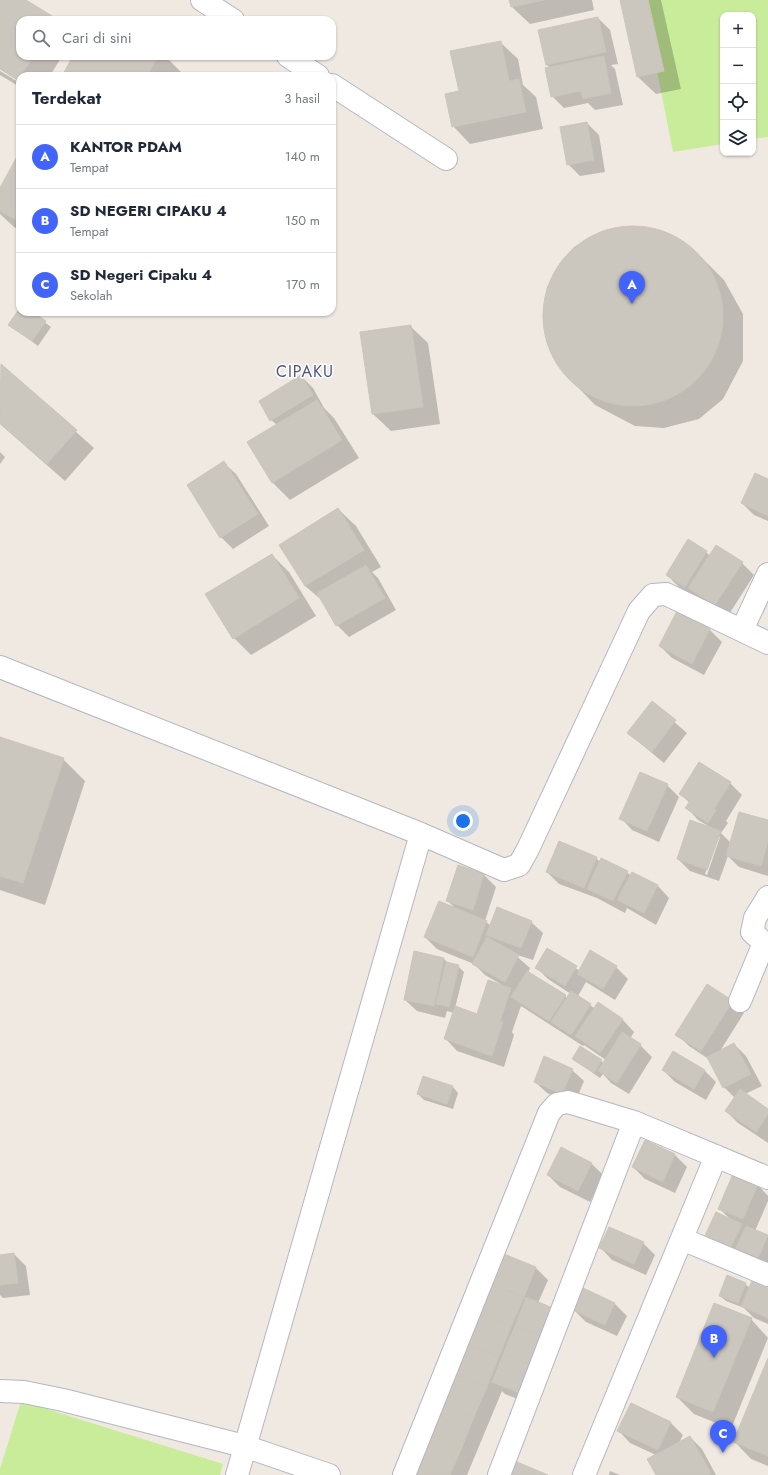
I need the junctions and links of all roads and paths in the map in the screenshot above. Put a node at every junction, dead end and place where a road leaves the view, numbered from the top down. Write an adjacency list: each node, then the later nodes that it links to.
1 (202, 0): 2 (street)
2 (226, 16)
3 (294, 60): 4 (street)
4 (312, 72)
5 (336, 88): 6 (street)
6 (446, 160)
7 (768, 574): 8 (street)
8 (742, 630): 9 (street); 11 (street)
9 (768, 643)
10 (0, 667): 11 (street)
11 (421, 834): 20 (street)
12 (768, 897): 13 (street)
13 (740, 1001)
14 (634, 1122): 15 (street); 23 (street); 24 (street)
15 (716, 1156): 16 (street); 17 (street)
16 (768, 1178)
17 (682, 1239): 18 (street); 25 (street)
18 (768, 1276)
19 (0, 1391): 20 (street)
20 (244, 1446): 21 (street); 22 (street)
21 (237, 1475)
22 (329, 1475)
23 (404, 1475)
24 (500, 1475)
25 (584, 1475)

